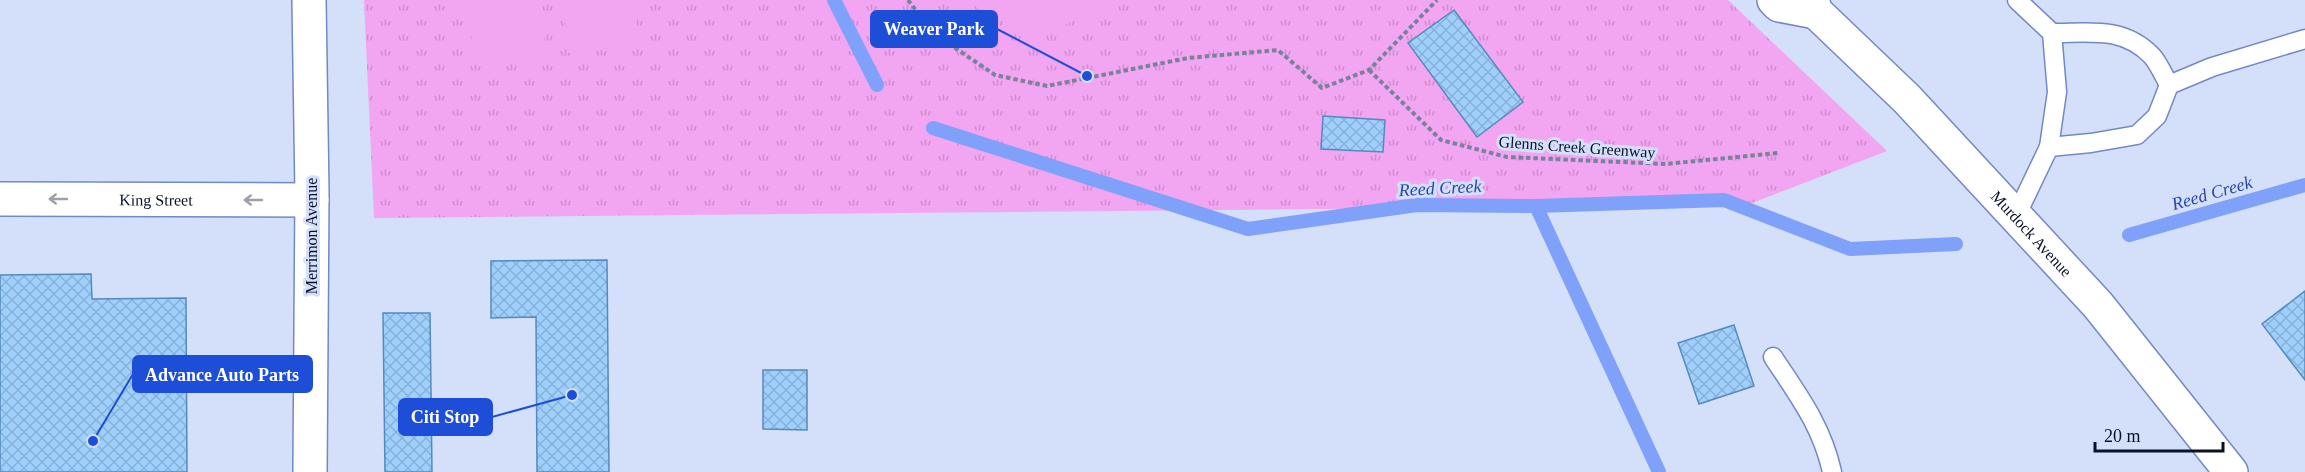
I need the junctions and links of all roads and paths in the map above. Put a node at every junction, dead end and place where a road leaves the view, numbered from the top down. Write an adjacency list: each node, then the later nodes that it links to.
1 (309, 0): 14 (street, Merrimon Avenue)
2 (908, 0): 9 (path)
3 (1437, 0): 9 (path)
4 (1774, 0): 6 (street, Murdock Avenue)
5 (2018, 0): 7 (lane)
6 (1814, 6): 15 (street, Murdock Avenue)
7 (2052, 33): 10 (lane); 11 (lane)
8 (2305, 39): 10 (lane)
9 (1369, 70): 12 (path, Glenns Creek Greenway)
10 (2169, 85): 11 (lane)
11 (2049, 147): 15 (lane)
12 (1778, 153)
13 (0, 199): 14 (street, King Street, one-way to 13)
14 (312, 200): 17 (street, Merrimon Avenue)
15 (2016, 216): 19 (street, Murdock Avenue)
16 (1773, 357): 18 (lane)
17 (310, 472)
18 (1832, 472)
19 (2231, 472)

